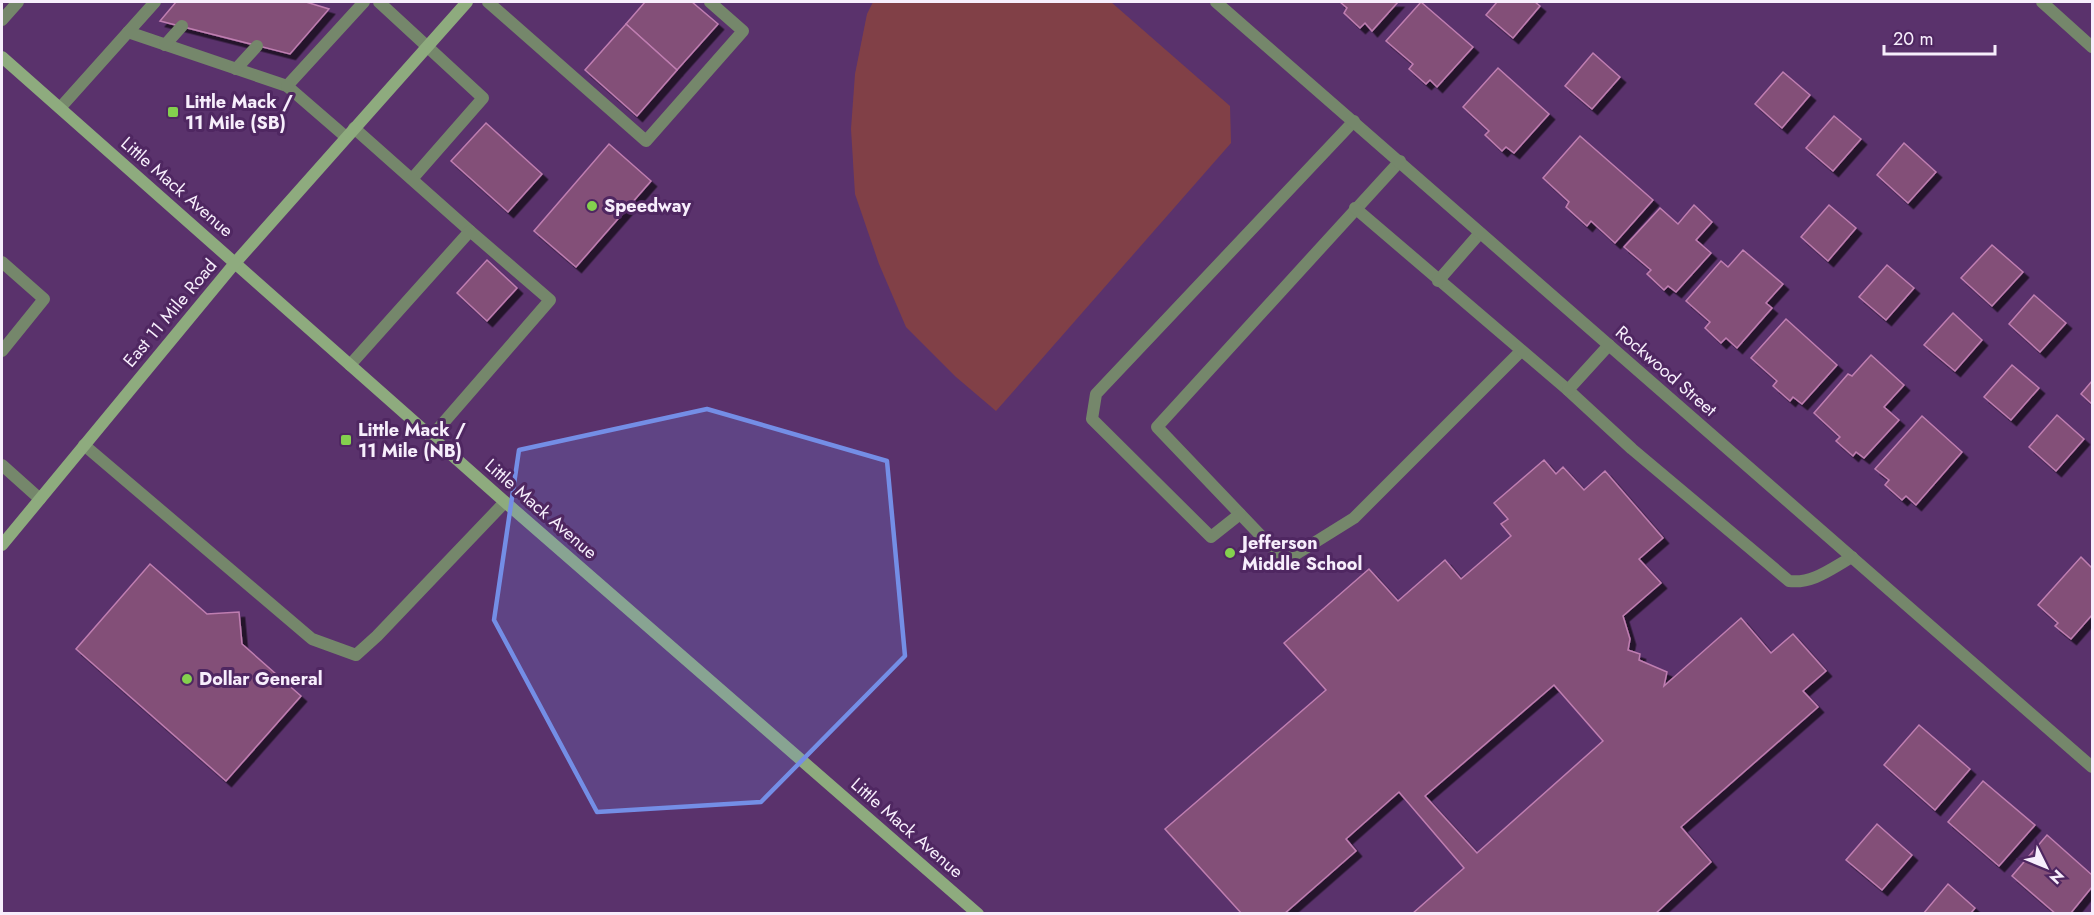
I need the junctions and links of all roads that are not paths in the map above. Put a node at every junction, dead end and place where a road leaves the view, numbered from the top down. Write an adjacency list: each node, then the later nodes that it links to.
1 (18, 2): 10 (street)
2 (155, 2): 12 (street)
3 (364, 2): 19 (street)
4 (379, 2): 15 (street)
5 (467, 2): 15 (main road, East 11 Mile Road)
6 (488, 2): 7 (street)
7 (710, 2)
8 (1216, 2): 21 (street, Rockwood Street)
9 (2042, 2): 16 (street)
10 (2, 20)
11 (182, 26): 13 (street)
12 (128, 32): 13 (street); 20 (street)
13 (165, 45): 18 (street)
14 (257, 46): 18 (street)
15 (427, 46): 22 (main road, East 11 Mile Road); 24 (street)
16 (2092, 46)
17 (2, 57): 20 (main road, Little Mack Avenue)
18 (236, 69): 19 (street)
19 (287, 86): 22 (street)
20 (60, 108): 29 (main road, Little Mack Avenue)
21 (1354, 121): 23 (street, Rockwood Street); 41 (street)
22 (350, 133): 24 (street); 29 (main road, East 11 Mile Road)
23 (1400, 161): 25 (street); 27 (street, Rockwood Street)
24 (412, 179): 26 (street)
25 (1355, 208): 30 (street); 41 (street)
26 (470, 231): 34 (street); 36 (street)
27 (1480, 233): 30 (street); 31 (street, Rockwood Street)
28 (2, 262): 32 (street)
29 (235, 263): 34 (main road, Little Mack Avenue); 37 (main road, East 11 Mile Road)
30 (1438, 281): 33 (street)
31 (1609, 345): 35 (street); 43 (street, Rockwood Street)
32 (2, 351)
33 (1521, 351): 35 (street); 41 (street)
34 (350, 365): 36 (main road, Little Mack Avenue)
35 (1568, 390): 43 (street)
36 (431, 437): 40 (main road, Little Mack Avenue)
37 (84, 445): 39 (main road, East 11 Mile Road); 40 (street)
38 (2, 465): 39 (street)
39 (40, 499): 42 (main road, East 11 Mile Road)
40 (505, 502): 45 (main road, Little Mack Avenue)
41 (1240, 514)
42 (2, 545)
43 (1852, 557): 44 (street, Rockwood Street)
44 (2092, 767)
45 (978, 914)

